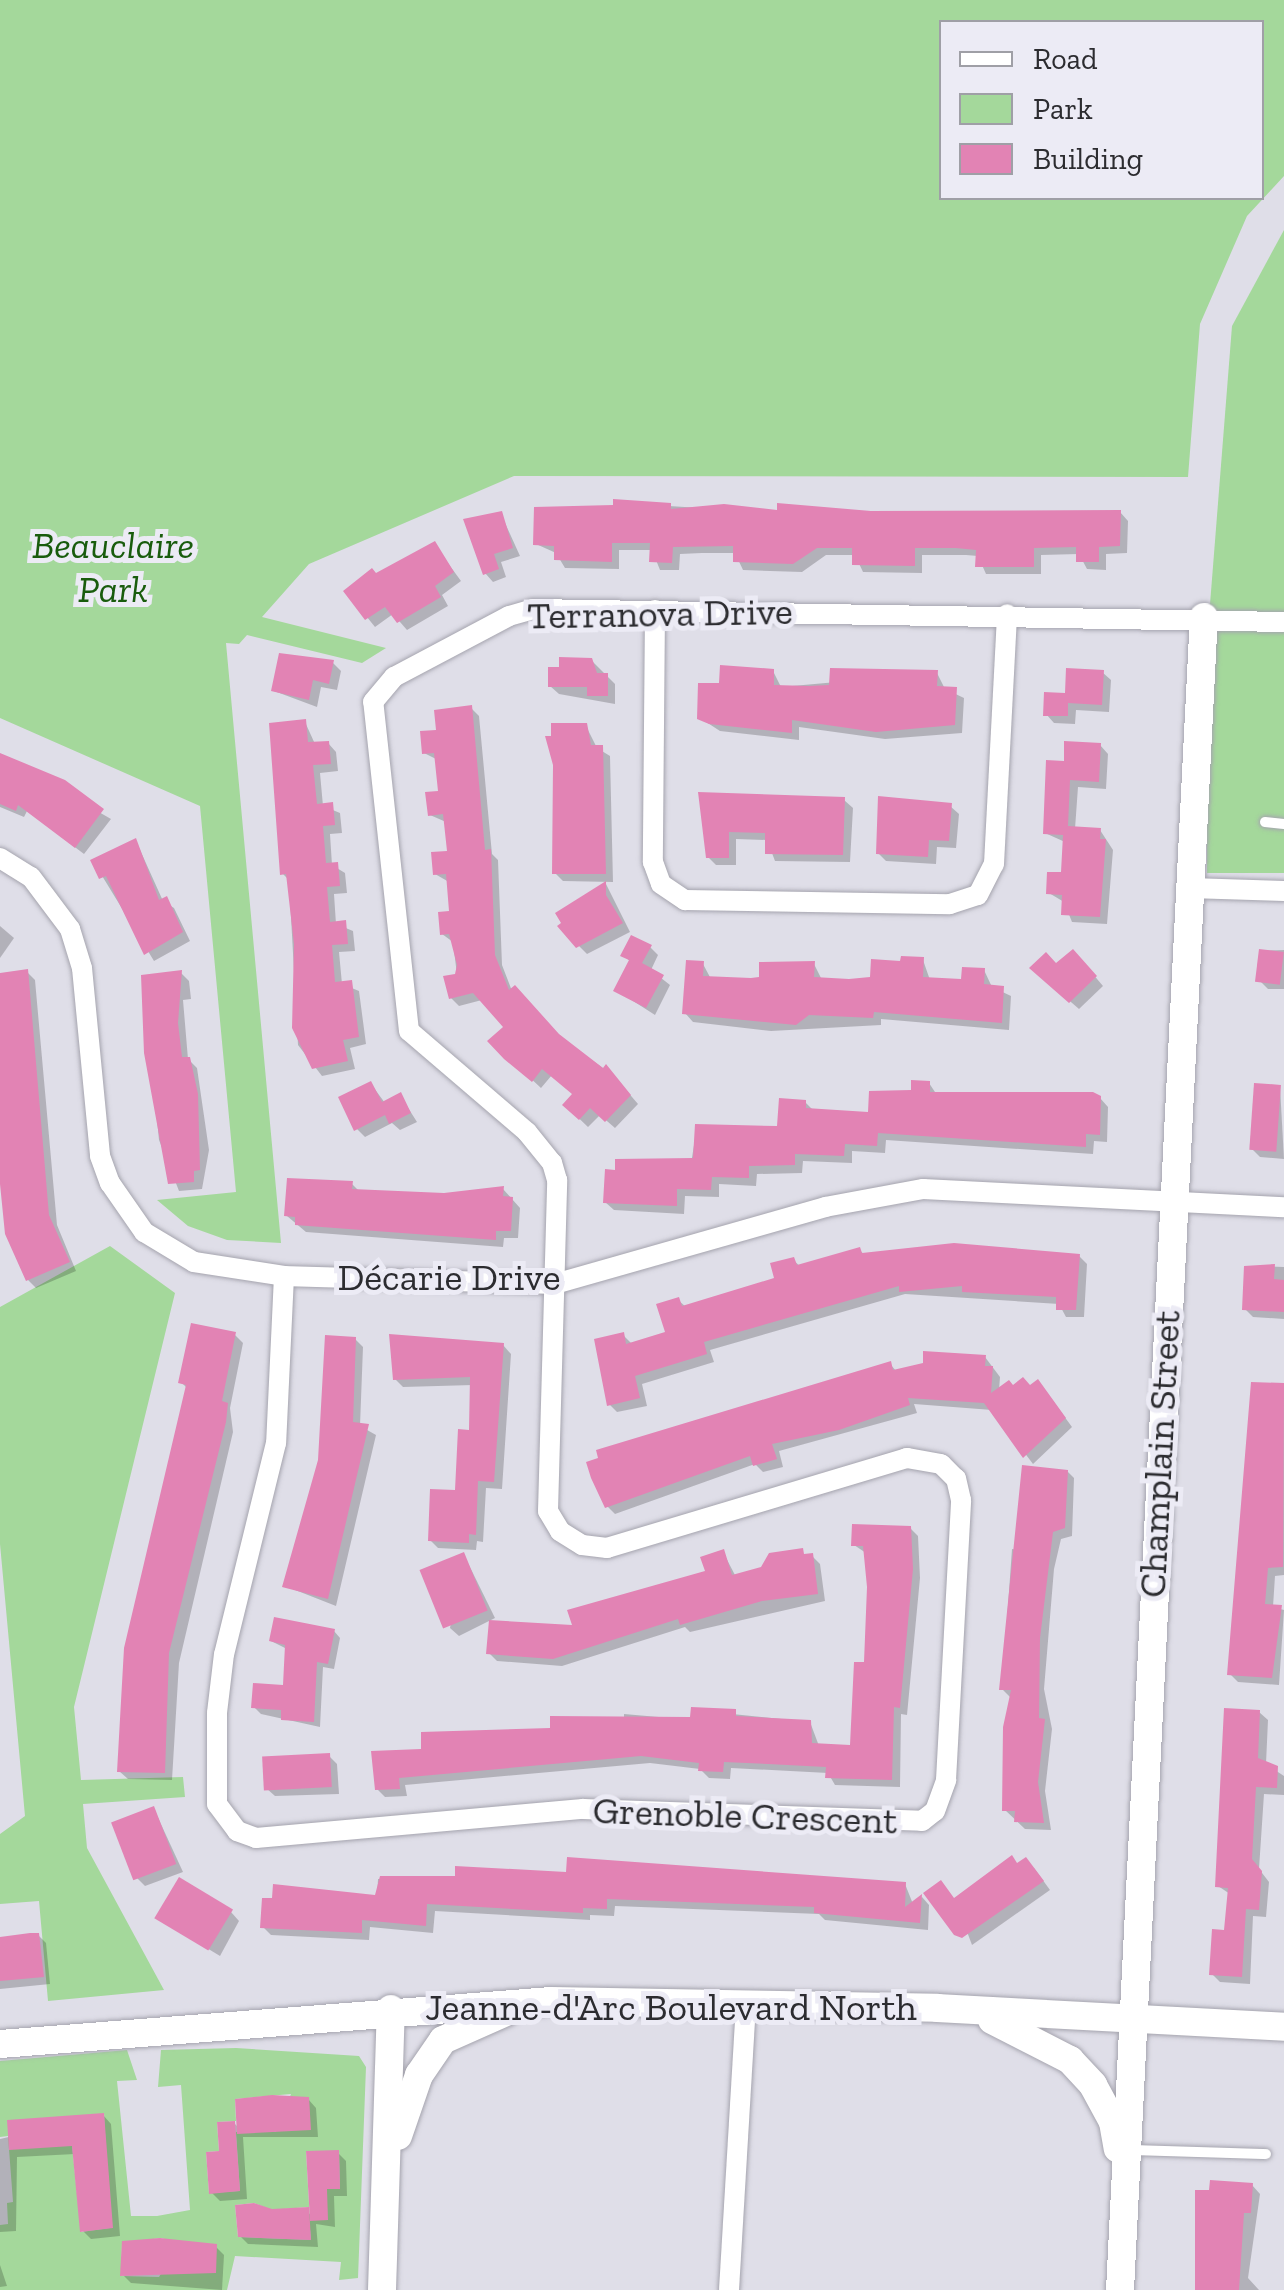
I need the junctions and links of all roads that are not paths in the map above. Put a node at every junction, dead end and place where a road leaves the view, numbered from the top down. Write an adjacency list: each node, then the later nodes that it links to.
1 (655, 610): 2 (street, Terranova Drive); 2 (street); 13 (street, Terranova Drive)
2 (1007, 614): 3 (street, Terranova Drive)
3 (1204, 618): 4 (street, Terranova Drive); 8 (main road, Champlain Street)
4 (1284, 622)
5 (1265, 822): 6 (lane)
6 (1284, 824)
7 (0, 858): 12 (street, Décarie Drive)
8 (1190, 888): 9 (street); 10 (main road, Champlain Street)
9 (1284, 891)
10 (1173, 1201): 11 (street, Décarie Drive); 13 (street, Décarie Drive); 18 (main road, Champlain Street)
11 (1284, 1207)
12 (284, 1276): 13 (street, Décarie Drive); 13 (street, Grenoble Crescent)
13 (555, 1284)
14 (552, 2001): 15 (main road, Jeanne-d'Arc Boulevard North); 16 (main road, Jeanne-d'Arc Boulevard North); 23 (main road)
15 (746, 2004): 17 (main road, Jeanne-d'Arc Boulevard North); 26 (street)
16 (391, 2008): 20 (main road, Jeanne-d'Arc Boulevard North); 23 (main road)
17 (937, 2008): 18 (main road, Jeanne-d'Arc Boulevard North); 24 (main road)
18 (1132, 2018): 19 (main road, Jeanne-d'Arc Boulevard North); 21 (main road, Champlain Street)
19 (1284, 2028)
20 (0, 2044)
21 (1128, 2150): 22 (lane); 24 (main road, Champlain Street)
22 (1266, 2154)
23 (388, 2175): 25 (main road)
24 (1126, 2193): 27 (main road, Champlain Street)
25 (382, 2290)
26 (730, 2290)
27 (1120, 2290)

